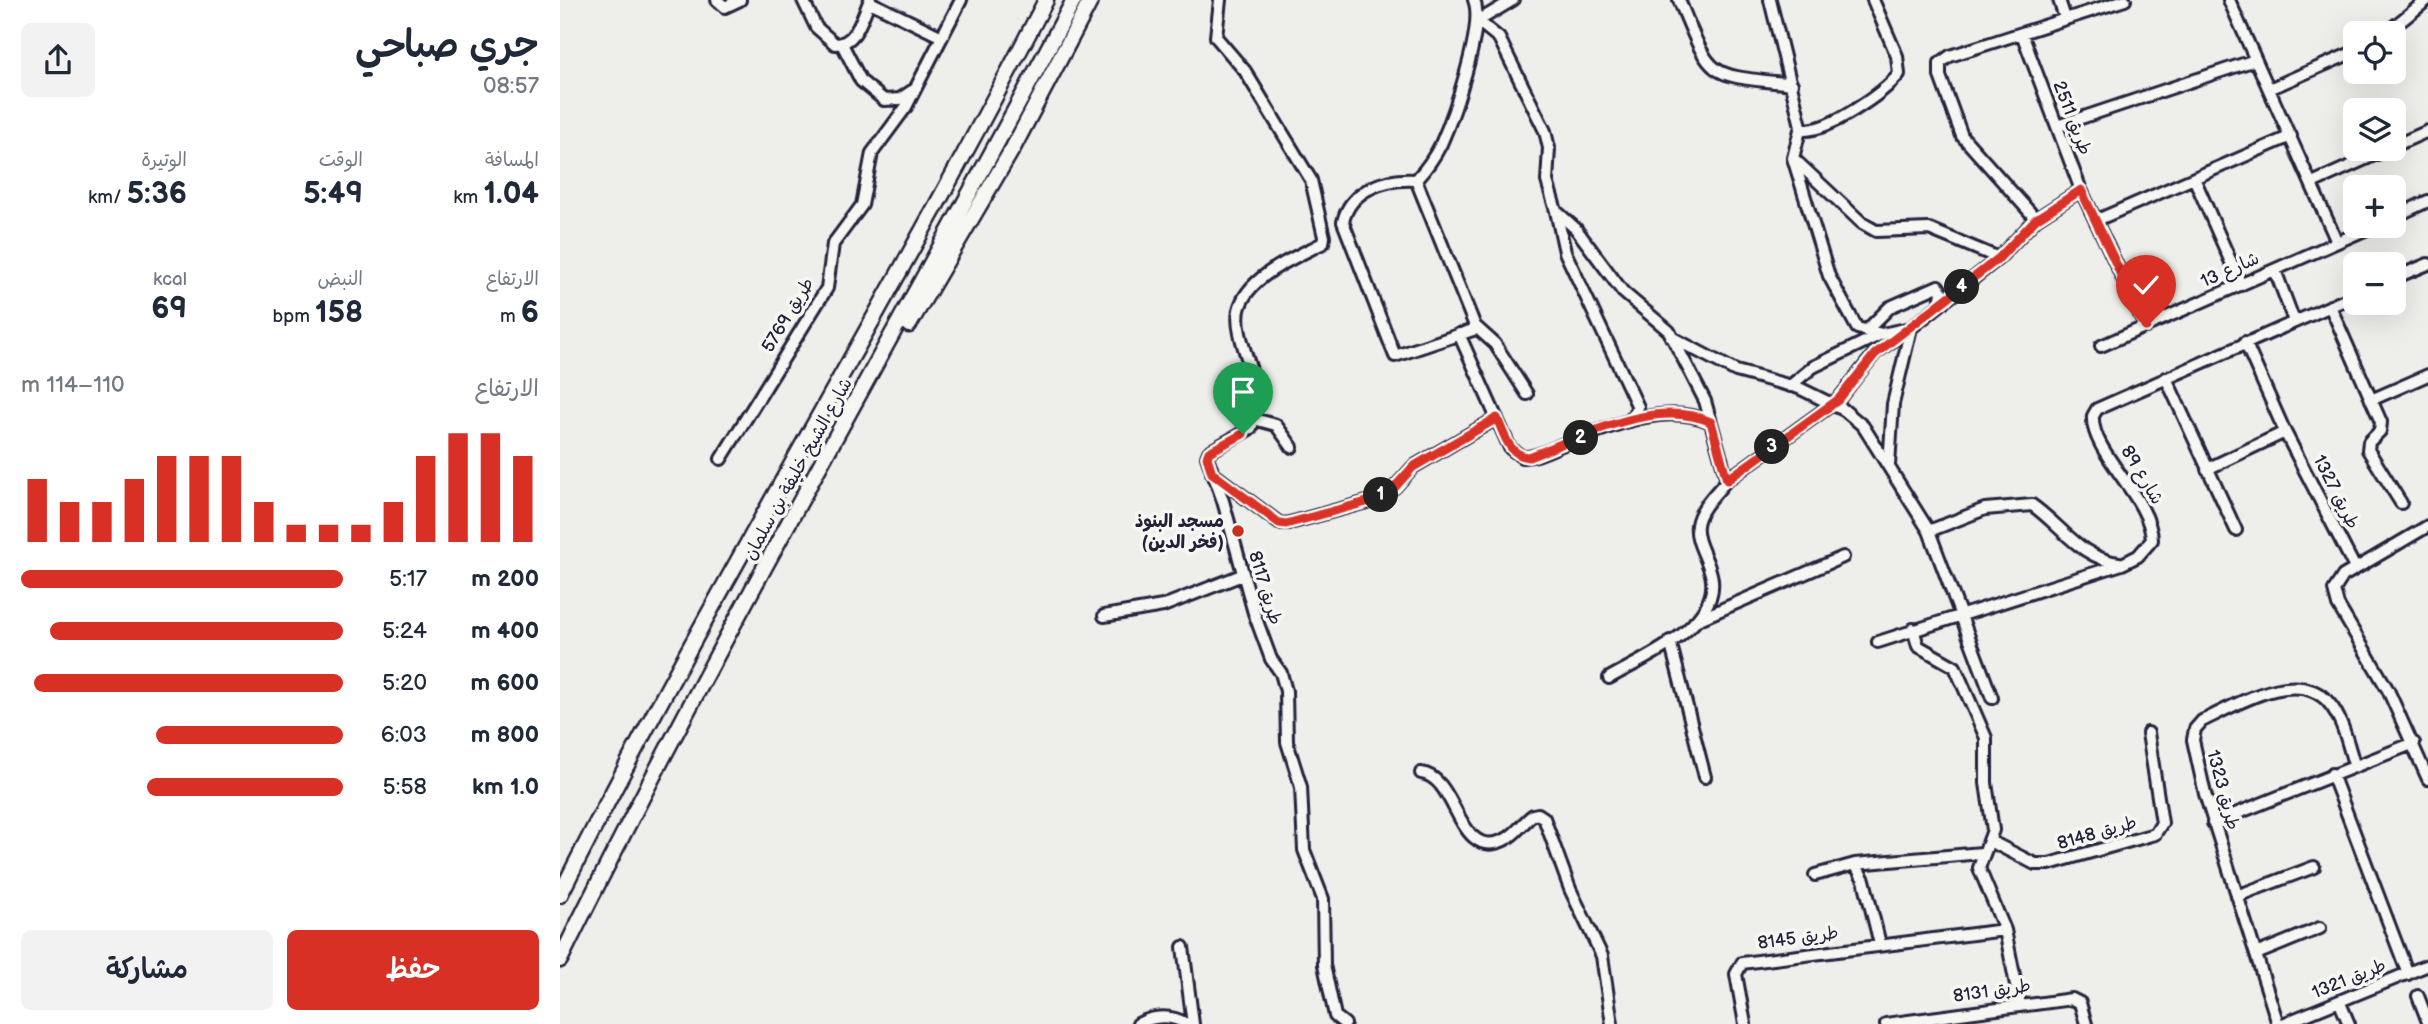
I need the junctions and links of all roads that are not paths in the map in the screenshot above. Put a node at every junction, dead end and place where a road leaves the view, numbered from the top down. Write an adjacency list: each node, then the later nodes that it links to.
1 (717, 0): 2 (street)
2 (740, 0)
3 (961, 0): 23 (street, طريق 5769)
4 (1046, 0): 115 (highway, شارع الشيخ خليفة بن سلمان)
5 (1074, 0): 76 (highway, شارع الشيخ خليفة بن سلمان)
6 (1093, 0): 76 (highway)
7 (1220, 0): 47 (street)
8 (1474, 0): 20 (street)
9 (1513, 0): 20 (street)
10 (1679, 0): 27 (street)
11 (1770, 0): 27 (street)
12 (1873, 0): 30 (street)
13 (2059, 0): 19 (street)
14 (2125, 0): 19 (street)
15 (2229, 0): 26 (street)
16 (804, 1): 24 (street)
17 (870, 1): 23 (street); 24 (street)
18 (2421, 2): 21 (street)
19 (2065, 18): 22 (street)
20 (1478, 21): 38 (street); 42 (street)
21 (2400, 21)
22 (2022, 34): 31 (street, طريق 2511); 44 (street)
23 (942, 37): 29 (street, طريق 5769)
24 (842, 44): 29 (street)
25 (2343, 57): 28 (street)
26 (2255, 60): 28 (street); 31 (street)
27 (1792, 84): 30 (street)
28 (2269, 89): 33 (street)
29 (915, 90): 81 (street, طريق 5769)
30 (1801, 126): 35 (street)
31 (2057, 126): 40 (street, طريق 2511)
32 (2428, 131): 34 (street)
33 (2291, 136): 37 (street); 39 (street)
34 (2406, 141)
35 (1793, 158): 50 (street); 62 (street)
36 (2361, 161): 39 (street)
37 (2194, 178): 45 (street); 54 (street)
38 (1416, 180): 46 (street); 59 (street)
39 (2312, 183): 49 (street)
40 (2081, 190): 44 (street); 45 (street, طريق 2511)
41 (2428, 201): 43 (street)
42 (1556, 211): 65 (street); 77 (street)
43 (2406, 211)
44 (2036, 219): 50 (street)
45 (2097, 220): 60 (street, طريق 2511)
46 (1343, 222): 47 (street); 63 (street)
47 (1323, 232): 75 (street)
48 (2346, 238): 49 (street, شارع 13)
49 (2337, 242): 52 (street, شارع 13)
50 (1999, 258): 56 (street)
51 (2428, 264): 53 (street)
52 (2275, 270): 54 (street, شارع 13); 58 (street)
53 (2406, 273)
54 (2242, 285): 60 (street, شارع 13)
55 (2343, 300): 57 (street)
56 (1940, 305): 61 (street); 62 (street)
57 (2330, 306): 58 (street); 72 (street)
58 (2294, 321): 66 (street)
59 (1475, 326): 63 (street); 71 (street)
60 (2146, 327): 67 (street, شارع 13)
61 (1911, 328): 64 (street); 73 (street); 82 (street)
62 (1866, 331): 64 (street)
63 (1459, 334): 74 (street)
64 (1882, 334): 70 (street)
65 (1671, 337): 70 (street); 78 (street)
66 (2245, 342): 69 (street); 79 (street, طريق 1327)
67 (2101, 346)
68 (2428, 375): 72 (street)
69 (2166, 378): 83 (street); 91 (street, شارع 89)
70 (1790, 386): 73 (street)
71 (1527, 394)
72 (2371, 400): 86 (street)
73 (1830, 406): 82 (street); 85 (street)
74 (1497, 418): 77 (street); 84 (street)
75 (1254, 419): 80 (street); 84 (street)
76 (847, 420): 122 (highway, شارع الشيخ خليفة بن سلمان)
77 (1630, 421): 78 (street)
78 (1711, 422): 85 (street)
79 (2285, 432): 83 (street); 92 (street, طريق 1327)
80 (1292, 447)
81 (721, 459)
82 (1889, 466): 89 (street)
83 (2207, 468): 88 (street)
84 (1212, 473): 93 (street, طريق 8117)
85 (1727, 480): 96 (street)
86 (2401, 503)
87 (2428, 526): 92 (street)
88 (2236, 530)
89 (1929, 531): 91 (street); 94 (street)
90 (1843, 558): 96 (street)
91 (2122, 564): 94 (street, شارع 89)
92 (2355, 568): 103 (street)
93 (1242, 575): 95 (street); 132 (street, طريق 8117)
94 (1961, 612): 97 (street, شارع 89); 101 (street)
95 (1104, 617)
96 (1693, 622): 98 (street)
97 (1913, 629): 99 (street, شارع 89); 110 (street)
98 (1670, 641): 100 (street); 107 (street)
99 (1878, 642)
100 (1609, 677)
101 (1992, 698)
102 (2148, 733): 110 (street, طريق 8148)
103 (2414, 743): 104 (street); 108 (street)
104 (2354, 764): 106 (street); 109 (street, طريق 1323)
105 (1421, 773): 133 (street)
106 (2332, 774): 109 (street); 124 (street)
107 (1705, 776)
108 (2428, 779)
109 (2213, 823): 116 (street, طريق 1323)
110 (1990, 841): 111 (street)
111 (1982, 853): 112 (street); 118 (street)
112 (1854, 864): 114 (street); 119 (street)
113 (2314, 867): 116 (street)
114 (1815, 875)
115 (560, 895)
116 (2237, 896): 121 (street, طريق 1323)
117 (2320, 928): 121 (street)
118 (2005, 930): 119 (street, طريق 8145); 127 (street)
119 (1880, 944): 134 (street, طريق 8145)
120 (1183, 947): 131 (street)
121 (2256, 954): 137 (street, طريق 1323)
122 (560, 960)
123 (2428, 965): 124 (street, طريق 1321)
124 (2408, 974): 126 (street, طريق 1321)
125 (2418, 996): 128 (street)
126 (2340, 1003): 137 (street, طريق 1321); 138 (street)
127 (2020, 1005): 135 (street, طريق 8131); 136 (street, طريق 8131)
128 (2428, 1022)
129 (1139, 1024): 130 (street)
130 (1187, 1024)
131 (1193, 1024)
132 (1345, 1024)
133 (1612, 1024)
134 (1745, 1024)
135 (1886, 1024)
136 (2086, 1024)
137 (2281, 1024)
138 (2349, 1024)

